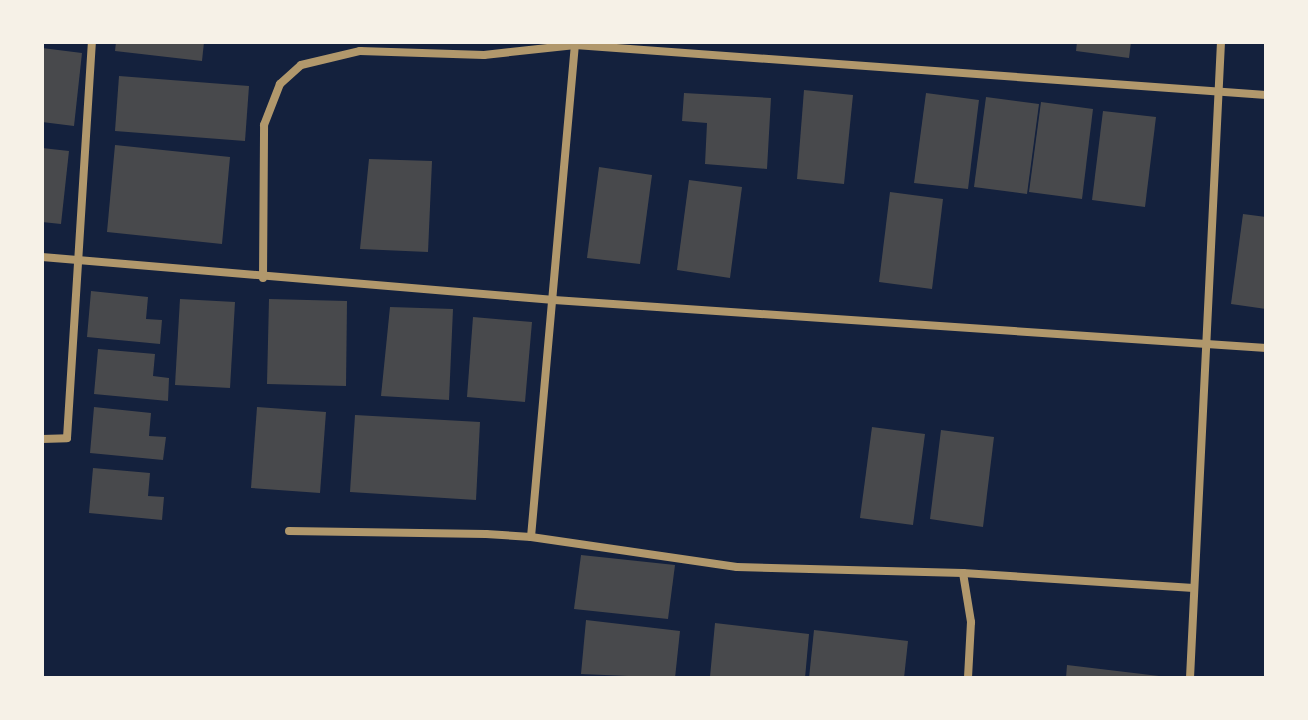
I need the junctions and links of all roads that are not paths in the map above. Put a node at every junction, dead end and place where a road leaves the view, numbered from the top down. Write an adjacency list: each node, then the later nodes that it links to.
1 (92, 42): 7 (street)
2 (1221, 42): 4 (street)
3 (576, 44): 4 (street); 8 (street); 9 (street)
4 (1219, 93): 5 (street); 10 (street)
5 (1266, 95)
6 (42, 257): 7 (street)
7 (77, 261): 8 (street); 12 (street)
8 (263, 278): 9 (street)
9 (554, 300): 10 (street); 14 (street)
10 (1206, 343): 11 (street); 16 (street)
11 (1266, 348)
12 (42, 439)
13 (289, 531): 14 (street)
14 (531, 537): 15 (street)
15 (963, 573): 16 (street); 17 (street)
16 (1194, 588): 18 (street)
17 (968, 678)
18 (1190, 678)

